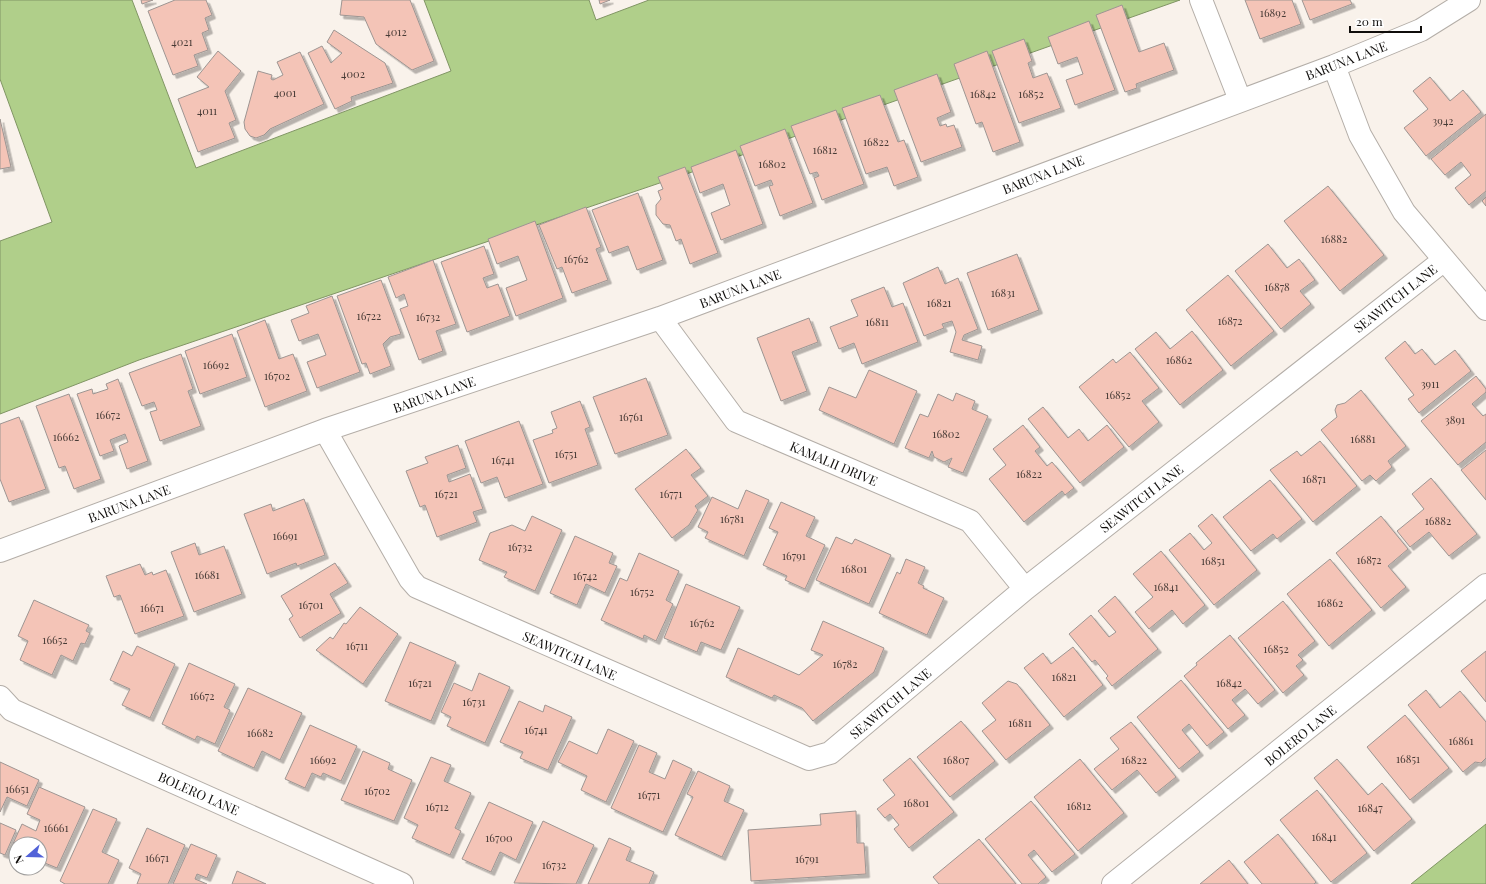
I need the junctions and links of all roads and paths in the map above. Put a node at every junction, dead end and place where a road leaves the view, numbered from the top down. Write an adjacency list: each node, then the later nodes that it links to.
1 (1201, 0): 4 (street)
2 (1469, 0): 3 (street, BARUNA LANE)
3 (1334, 66): 4 (street, BARUNA LANE); 5 (street)
4 (1240, 100): 7 (street, BARUNA LANE)
5 (1444, 260): 6 (street); 11 (street, SEAWITCH LANE)
6 (1486, 309)
7 (660, 318): 8 (street, BARUNA LANE); 11 (street, KAMALII DRIVE)
8 (325, 430): 9 (street, BARUNA LANE); 11 (street, SEAWITCH LANE)
9 (0, 550)
10 (1486, 585): 14 (street, BOLERO LANE)
11 (1025, 589)
12 (0, 697): 13 (street, BOLERO LANE)
13 (402, 884)
14 (1114, 884)

